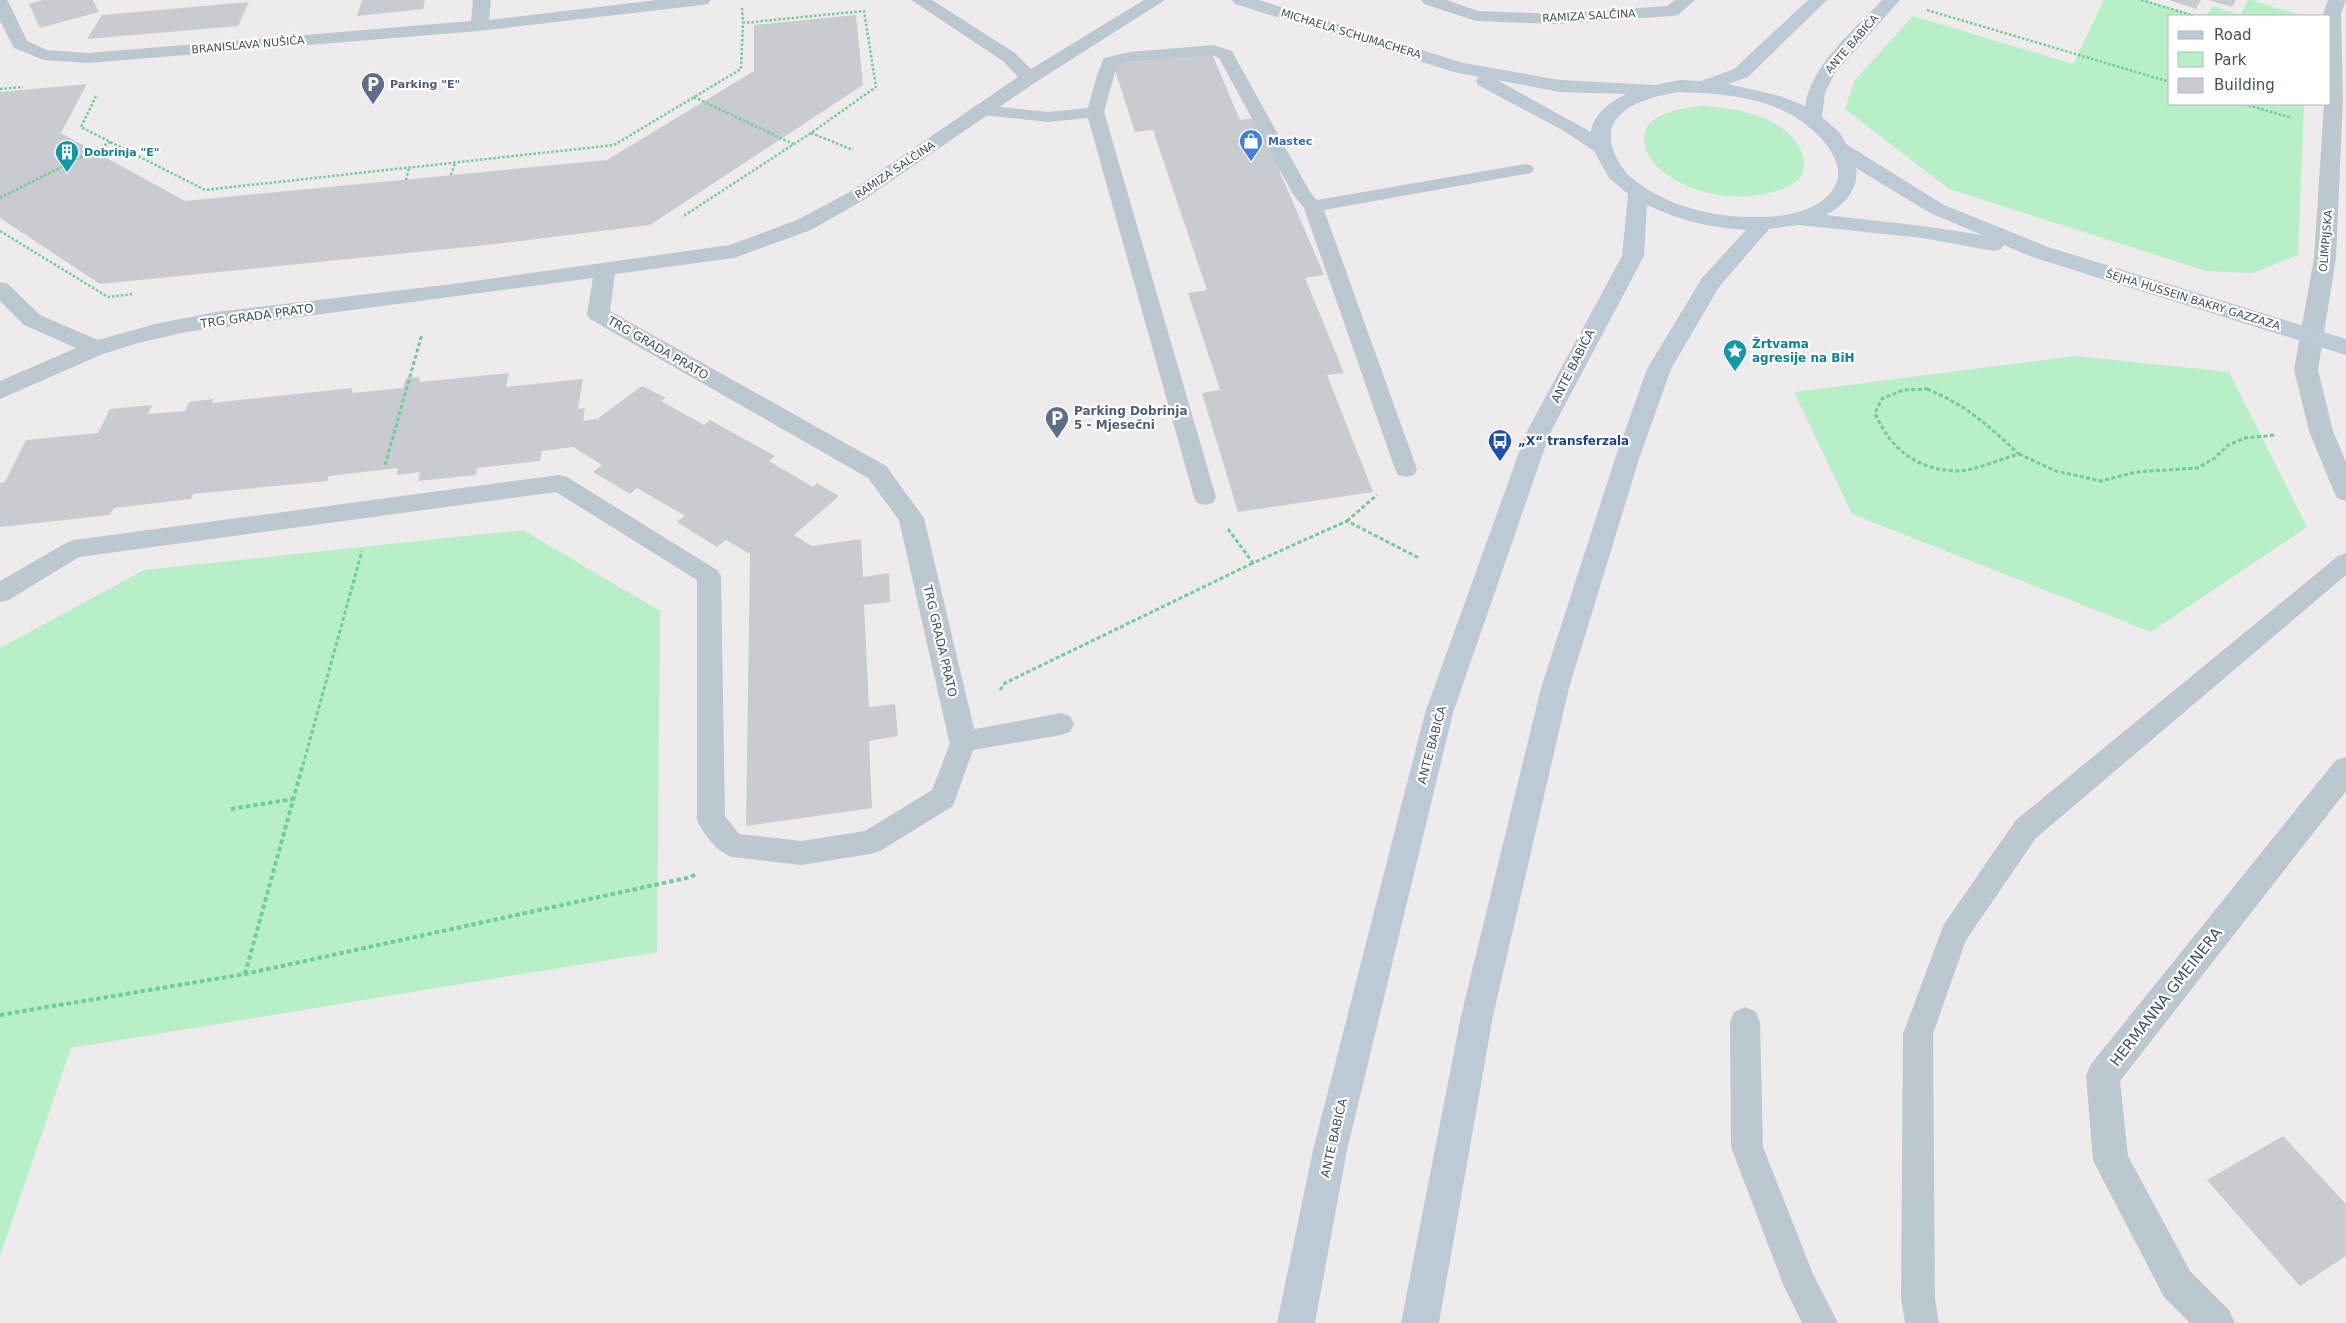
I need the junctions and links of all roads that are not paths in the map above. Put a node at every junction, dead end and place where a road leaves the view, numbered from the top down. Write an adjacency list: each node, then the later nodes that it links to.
1 (482, 0): 13 (street)
2 (702, 0): 13 (street, BRANISLAVA NUŠIĆA)
3 (920, 0): 15 (street)
4 (1156, 0): 15 (street, RAMIZA SALČINA)
5 (1241, 0): 14 (main road, MICHAELA SCHUMACHERA)
6 (1430, 0): 7 (street, RAMIZA SALČINA)
7 (1686, 0)
8 (1818, 0): 16 (main road)
9 (1891, 0): 21 (main road, ANTE BABIĆA)
10 (2337, 0): 18 (street, OLIMPIJSKA)
11 (0, 3): 12 (street, BRANISLAVA NUŠIĆA)
12 (5, 22): 13 (street, BRANISLAVA NUŠIĆA)
13 (479, 26)
14 (1461, 68): 17 (main road); 22 (main road)
15 (1029, 78): 19 (street, RAMIZA SALČINA)
16 (1706, 86): 17 (main road); 21 (main road)
17 (1654, 90): 22 (main road)
18 (2340, 101): 32 (street, OLIMPIJSKA)
19 (982, 110): 20 (lane); 30 (street, RAMIZA SALČINA)
20 (1095, 112): 26 (lane); 38 (lane)
21 (1812, 120): 23 (main road)
22 (1601, 146): 25 (main road)
23 (1840, 148): 27 (main road); 29 (main road, ŠEJHA HUSSEIN BAKRY GAZZAZA)
24 (1525, 169): 26 (lane)
25 (1638, 192): 28 (main road); 45 (main road, ANTE BABIĆA)
26 (1313, 206): 36 (lane)
27 (1801, 219): 28 (main road); 29 (main road, ŠEJHA HUSSEIN BAKRY GAZZAZA)
28 (1762, 225): 46 (main road)
29 (2040, 252): 32 (main road, ŠEJHA HUSSEIN BAKRY GAZZAZA)
30 (605, 269): 34 (street, TRG GRADA PRATO); 42 (street, TRG GRADA PRATO)
31 (0, 288): 34 (street)
32 (2310, 336): 33 (main road, ŠEJHA HUSSEIN BAKRY GAZZAZA); 37 (street, OLIMPIJSKA)
33 (2346, 347)
34 (97, 348): 35 (street, TRG GRADA PRATO)
35 (0, 391)
36 (1406, 469)
37 (2342, 484)
38 (1205, 497)
39 (2346, 562): 48 (lane)
40 (0, 593): 42 (lane)
41 (1061, 724): 42 (lane)
42 (963, 741)
43 (2346, 769): 49 (street, HERMANNA GMEINERA)
44 (1745, 1022): 47 (lane)
45 (1296, 1323)
46 (1420, 1323)
47 (1821, 1323)
48 (1922, 1323)
49 (2216, 1323)

